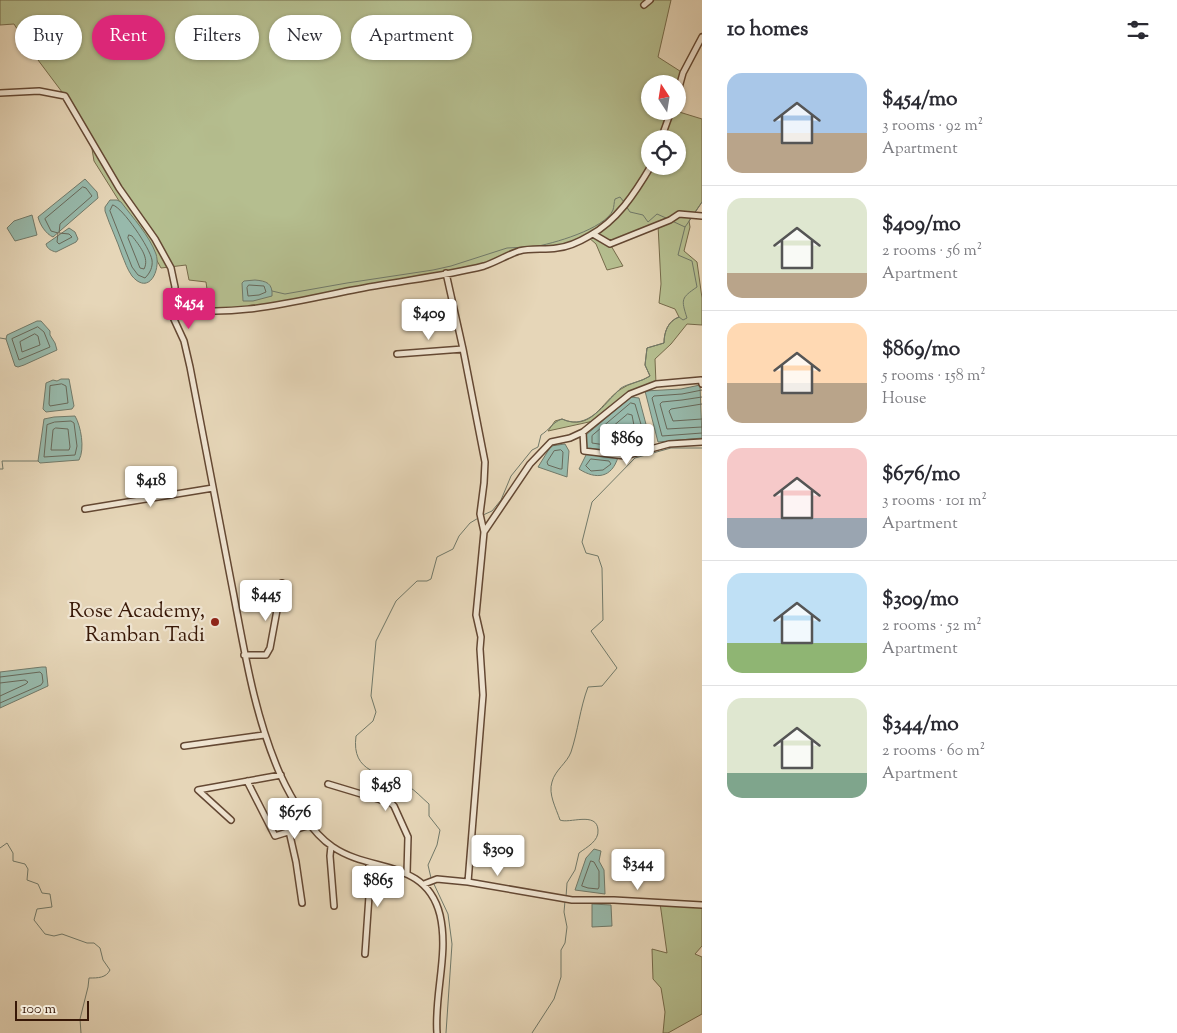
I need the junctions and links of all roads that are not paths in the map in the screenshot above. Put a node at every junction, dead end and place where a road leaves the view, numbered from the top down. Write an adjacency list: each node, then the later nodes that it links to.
1 (650, 0): 2 (street)
2 (644, 5)
3 (702, 37): 4 (street)
4 (682, 75)
5 (0, 93): 10 (street)
6 (645, 175): 8 (street)
7 (702, 216): 8 (street)
8 (592, 234): 9 (street)
9 (446, 273): 10 (street); 11 (street)
10 (174, 307): 16 (street)
11 (463, 348): 12 (street); 18 (street)
12 (397, 354)
13 (702, 384): 14 (street)
14 (583, 432): 15 (street); 18 (street)
15 (702, 442)
16 (213, 488): 17 (street); 20 (street)
17 (85, 509)
18 (484, 532): 32 (street)
19 (282, 583): 20 (street)
20 (244, 655): 21 (street)
21 (264, 735): 22 (street); 23 (street)
22 (184, 746)
23 (281, 775): 24 (street); 27 (street)
24 (247, 781): 26 (street); 28 (street)
25 (328, 784): 31 (street)
26 (230, 820)
27 (310, 825): 28 (street); 29 (street)
28 (289, 832): 34 (street)
29 (331, 846): 30 (street); 36 (street)
30 (369, 862): 31 (street); 37 (street)
31 (408, 873): 33 (street)
32 (468, 882): 33 (street); 35 (street)
33 (426, 884): 38 (street)
34 (302, 903)
35 (702, 905)
36 (334, 906)
37 (365, 954)
38 (437, 1033)

